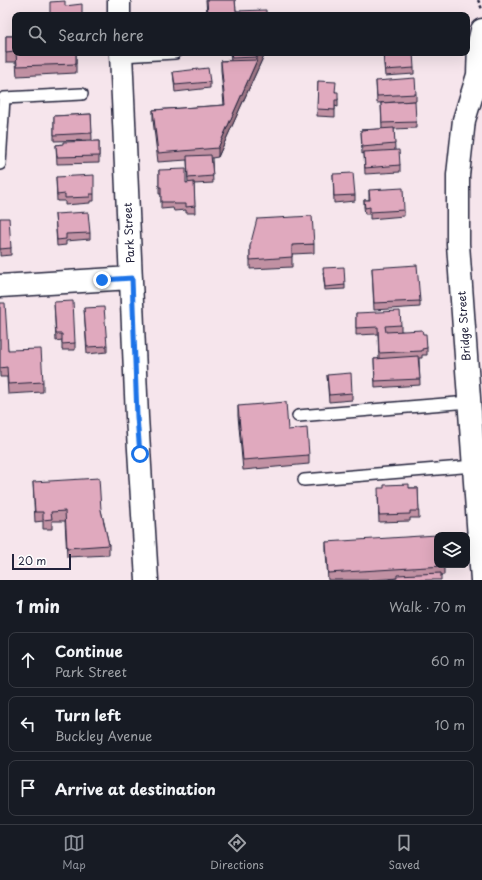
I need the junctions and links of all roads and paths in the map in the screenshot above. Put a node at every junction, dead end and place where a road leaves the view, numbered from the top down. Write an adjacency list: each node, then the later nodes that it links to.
1 (119, 0): 4 (street)
2 (478, 0): 3 (path)
3 (482, 9)
4 (119, 12)
5 (482, 30): 7 (street, Bridge Street)
6 (121, 56): 10 (street, Park Street)
7 (480, 72): 12 (street, Bridge Street)
8 (82, 94): 9 (lane)
9 (0, 164)
10 (132, 278): 11 (street); 17 (street, Park Street)
11 (0, 286)
12 (469, 402): 13 (lane); 14 (street, Bridge Street)
13 (298, 416)
14 (474, 466): 15 (lane); 16 (street, Bridge Street)
15 (304, 480)
16 (480, 537): 18 (street, Bridge Street)
17 (147, 580)
18 (482, 580)

